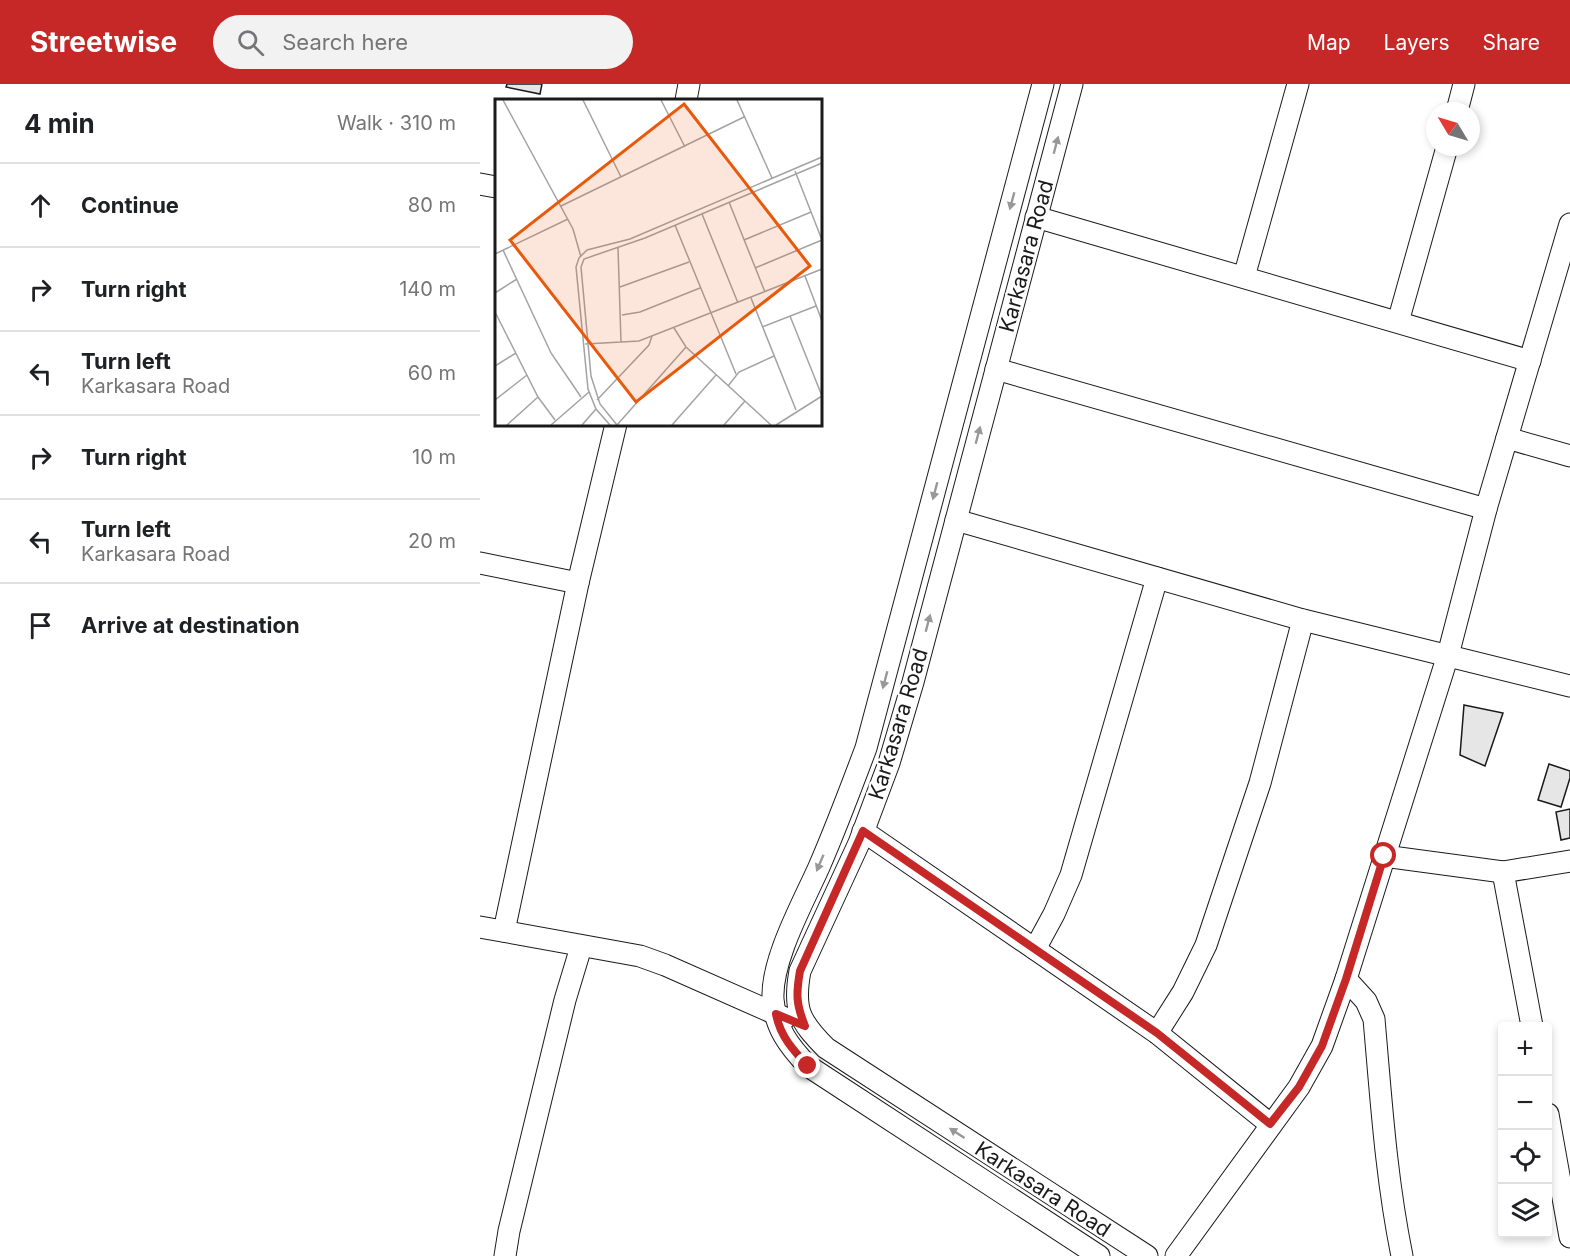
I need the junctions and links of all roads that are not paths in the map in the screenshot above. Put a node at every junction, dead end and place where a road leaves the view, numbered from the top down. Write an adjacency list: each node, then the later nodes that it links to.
1 (689, 84): 6 (street)
2 (1043, 84): 37 (street, Karkasara Road, one-way to 37)
3 (1072, 84): 11 (street, Karkasara Road, one-way to 3)
4 (1298, 84): 13 (street)
5 (1464, 84): 7 (street)
6 (686, 99)
7 (1459, 102)
8 (1444, 156): 14 (street)
9 (480, 184): 10 (street)
10 (495, 187)
11 (1036, 217): 13 (street); 16 (street, Karkasara Road)
12 (1570, 224): 15 (street)
13 (1244, 277): 14 (street)
14 (1398, 322): 15 (street)
15 (1530, 361): 18 (street)
16 (996, 369): 20 (street); 21 (street, Karkasara Road, one-way to 16)
17 (615, 426): 24 (street)
18 (1507, 438): 19 (street); 20 (street)
19 (1570, 456)
20 (1486, 509): 26 (street)
21 (956, 520): 23 (street); 28 (street, Karkasara Road, one-way to 21)
22 (480, 563): 24 (street)
23 (1157, 578): 25 (street); 35 (street)
24 (578, 583): 33 (street)
25 (1303, 620): 26 (street); 40 (street)
26 (1448, 655): 27 (street); 29 (street)
27 (1570, 687)
28 (863, 831): 35 (street); 39 (street, Karkasara Road)
29 (1384, 856): 31 (street); 36 (street)
30 (1570, 861): 31 (street)
31 (1503, 872): 38 (street)
32 (480, 927): 33 (street)
33 (504, 931): 34 (street)
34 (581, 947): 37 (street); 44 (street)
35 (1035, 949): 40 (street)
36 (1346, 979): 41 (street); 48 (street)
37 (776, 1014): 39 (street); 45 (street, Karkasara Road)
38 (1531, 1022)
39 (805, 1026): 46 (street, Karkasara Road, one-way to 39)
40 (1157, 1033): 41 (street)
41 (1270, 1124): 47 (street)
42 (1551, 1130): 43 (street)
43 (1570, 1237)
44 (505, 1256)
45 (1098, 1256)
46 (1147, 1256)
47 (1176, 1256)
48 (1402, 1256)

